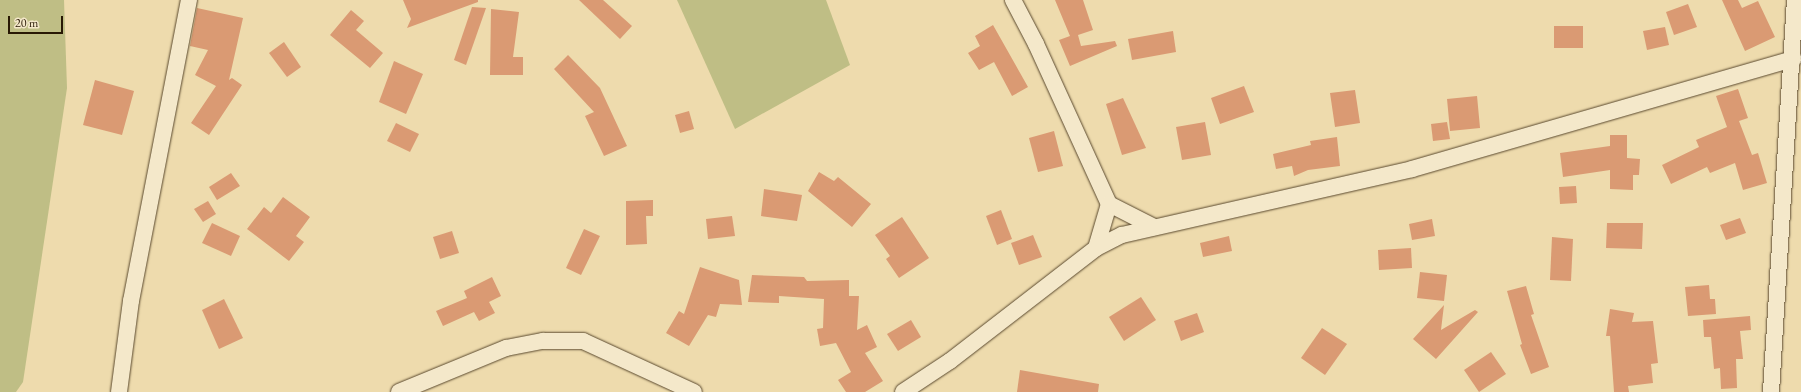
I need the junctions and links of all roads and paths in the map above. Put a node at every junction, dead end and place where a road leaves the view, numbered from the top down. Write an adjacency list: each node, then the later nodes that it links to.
1 (189, 0): 8 (street)
2 (1013, 0): 5 (street)
3 (1795, 0): 4 (street)
4 (1793, 59): 6 (street); 12 (street)
5 (1109, 204): 6 (street); 7 (street)
6 (1154, 227): 7 (street)
7 (1096, 248): 11 (street)
8 (119, 392)
9 (399, 392): 10 (street)
10 (694, 392)
11 (903, 392)
12 (1770, 392)

